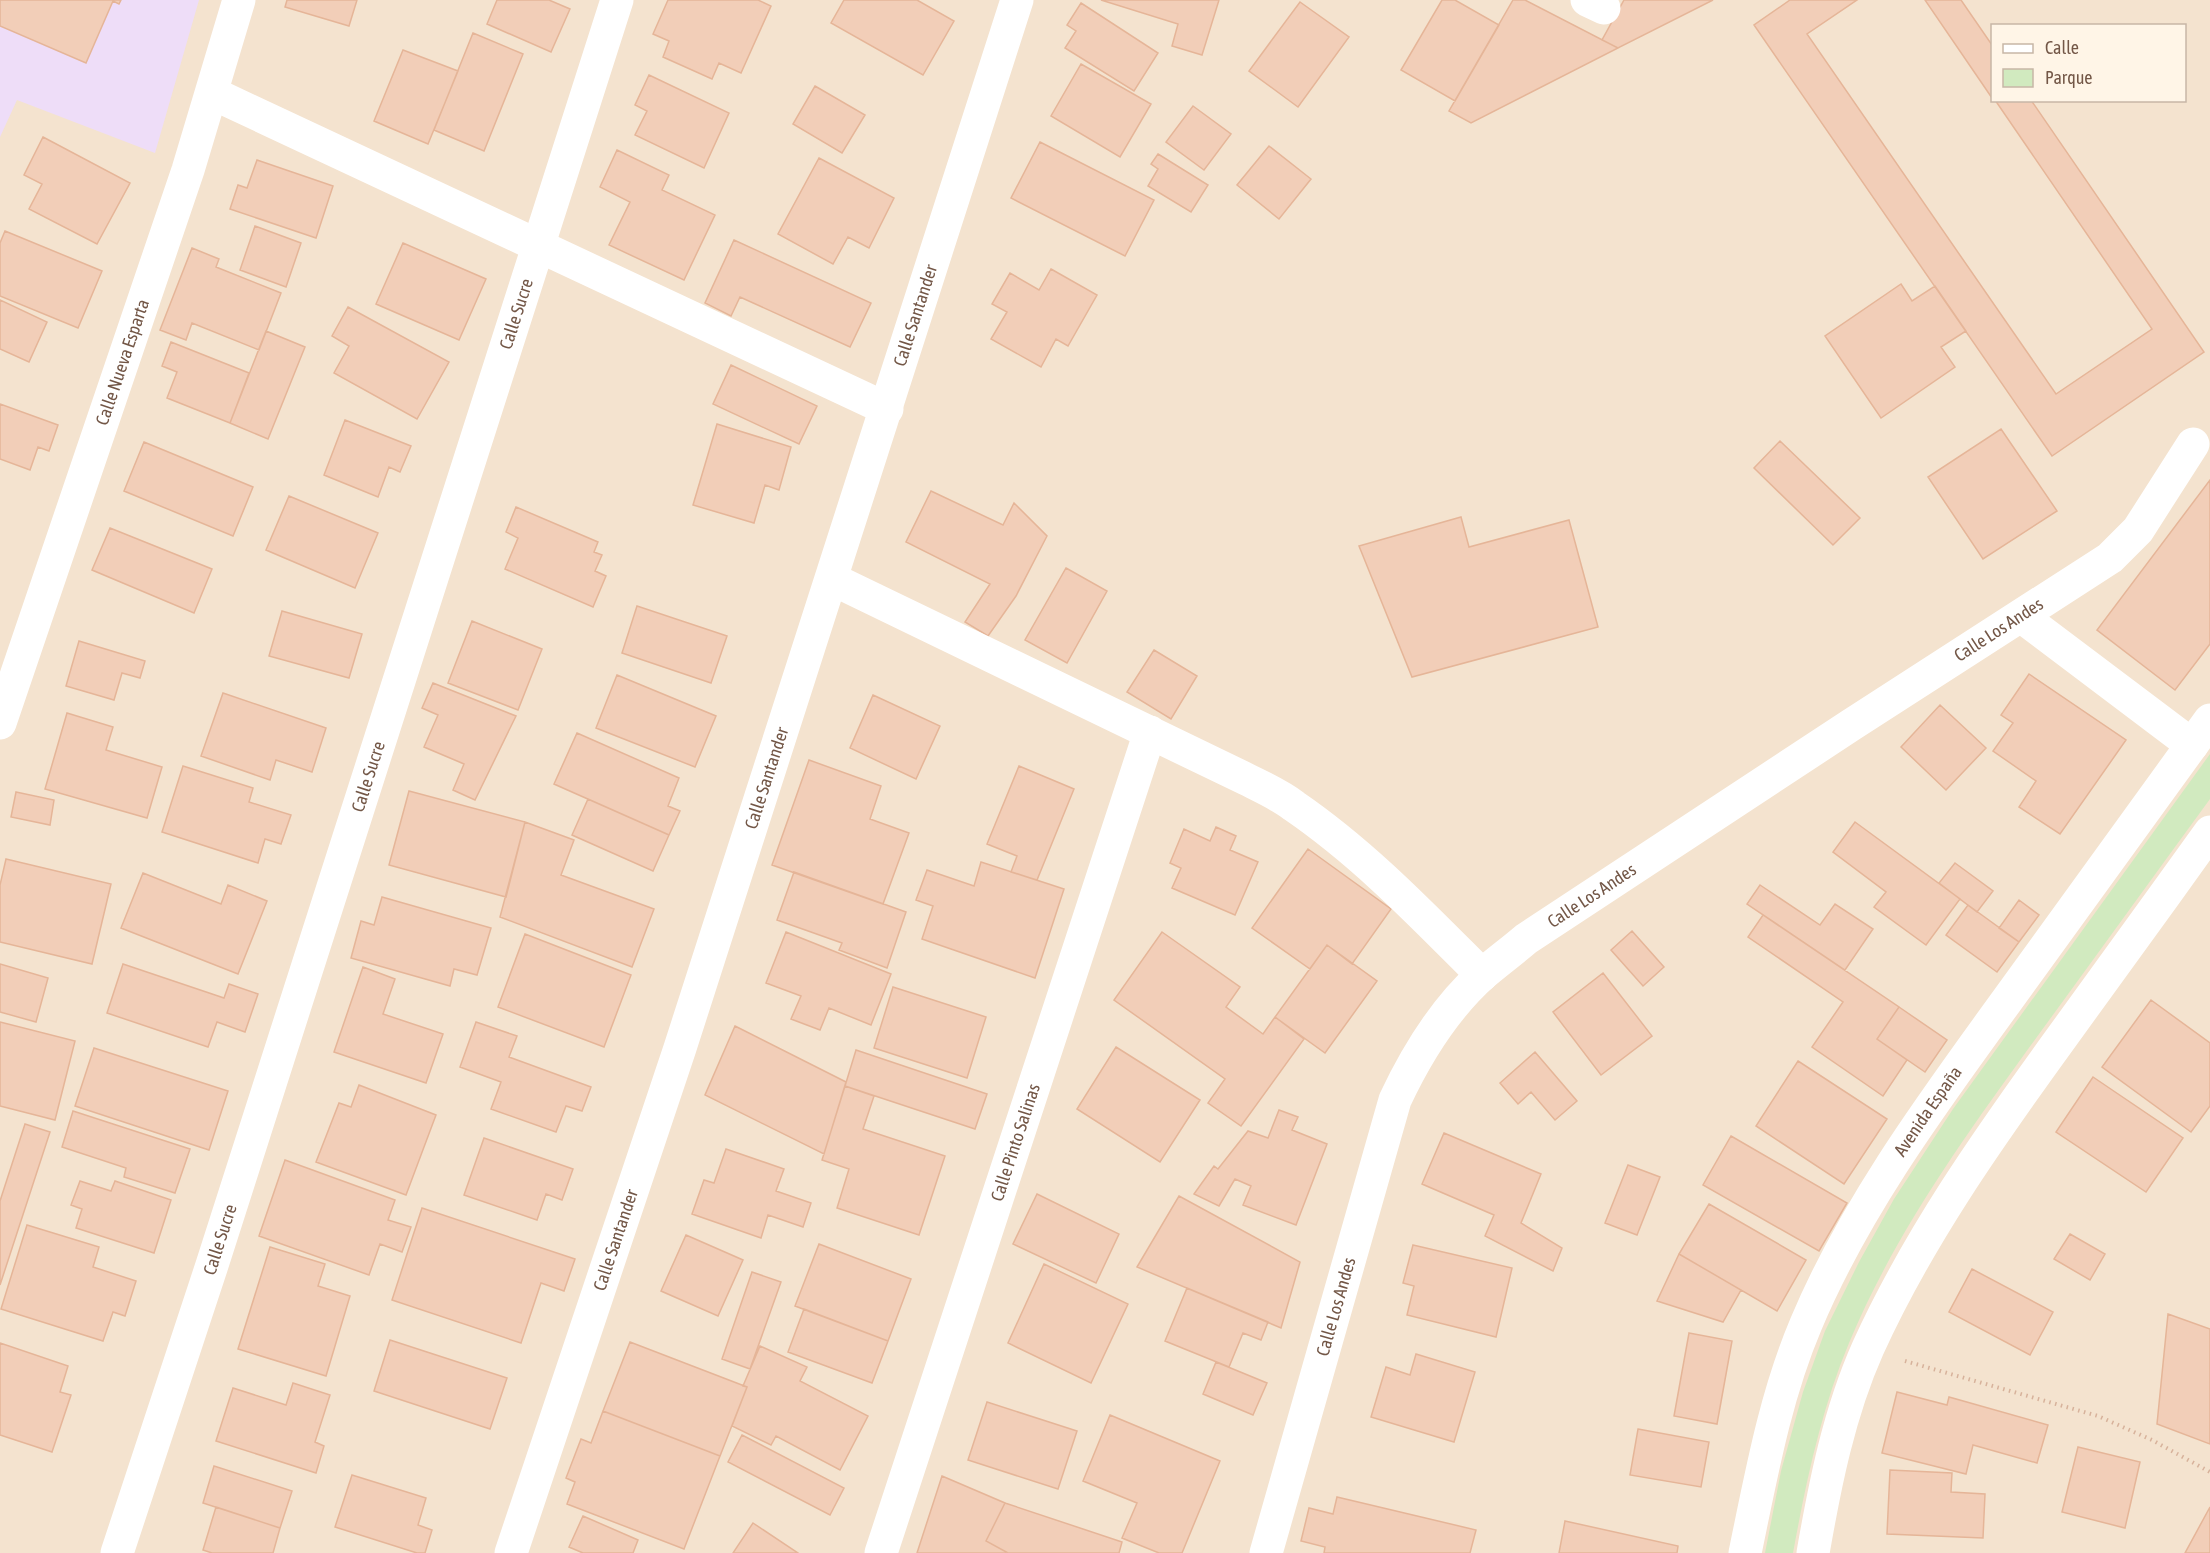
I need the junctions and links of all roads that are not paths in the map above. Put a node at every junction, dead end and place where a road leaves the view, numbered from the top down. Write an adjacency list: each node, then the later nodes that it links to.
1 (239, 0): 4 (street, Calle Nueva Esparta)
2 (617, 0): 5 (street, Calle Sucre)
3 (1017, 0): 6 (street, Calle Santander)
4 (212, 93): 5 (street); 10 (street, Calle Nueva Esparta)
5 (537, 246): 6 (street); 15 (street, Calle Sucre)
6 (886, 409): 8 (street, Calle Santander)
7 (2193, 444): 9 (street, Calle Los Andes)
8 (832, 579): 11 (street); 16 (street, Calle Santander)
9 (2021, 616): 12 (street); 14 (street, Calle Los Andes)
10 (0, 723)
11 (1150, 732): 14 (street); 17 (street, Calle Pinto Salinas)
12 (2201, 733): 19 (street, Avenida España)
13 (2210, 832): 20 (street)
14 (1482, 975): 18 (street, Calle Los Andes)
15 (117, 1553)
16 (512, 1553)
17 (881, 1553)
18 (1266, 1553)
19 (1745, 1553)
20 (1813, 1553)

